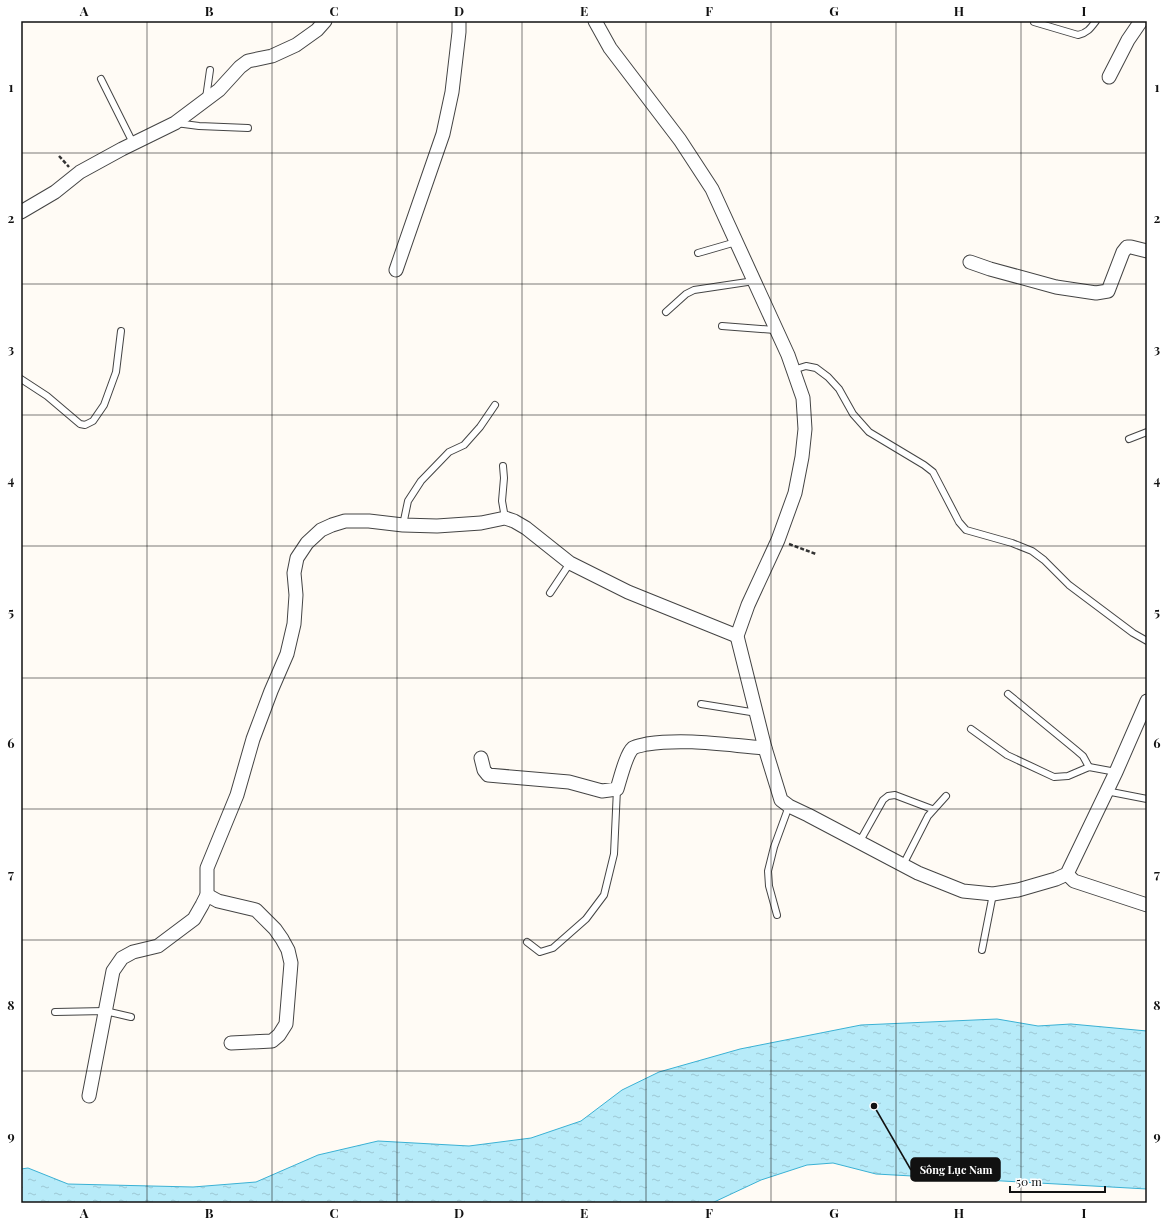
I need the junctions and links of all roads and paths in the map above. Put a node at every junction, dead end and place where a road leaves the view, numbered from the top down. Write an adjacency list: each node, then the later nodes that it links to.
1 (325, 21): 10 (street)
2 (459, 21): 19 (street)
3 (595, 21): 15 (street)
4 (1096, 21): 6 (lane)
5 (1141, 21): 8 (street)
6 (1034, 22)
7 (210, 70): 10 (lane)
8 (1109, 77)
9 (101, 79): 13 (lane)
10 (206, 100): 11 (street)
11 (175, 123): 12 (lane); 13 (street)
12 (248, 128)
13 (133, 143): 14 (street)
14 (21, 212)
15 (736, 242): 17 (lane); 20 (street)
16 (1147, 252): 18 (street)
17 (698, 253)
18 (970, 262)
19 (396, 270)
20 (754, 282): 21 (lane); 24 (street)
21 (666, 312)
22 (722, 326): 24 (lane)
23 (121, 330): 26 (lane)
24 (775, 330): 25 (street)
25 (793, 370): 33 (street); 38 (lane)
26 (21, 379)
27 (495, 405): 32 (lane)
28 (1147, 432): 29 (lane)
29 (1128, 439)
30 (503, 466): 31 (lane)
31 (505, 518): 32 (street); 35 (street)
32 (403, 525): 58 (street)
33 (778, 540): 34 (path); 37 (street)
34 (816, 554)
35 (570, 563): 36 (lane); 37 (street)
36 (550, 593)
37 (736, 636): 42 (street)
38 (1147, 641)
39 (1008, 694): 46 (lane)
40 (1147, 701): 47 (street)
41 (700, 704): 42 (lane)
42 (757, 713): 44 (street)
43 (971, 729): 46 (lane)
44 (765, 748): 48 (street); 52 (street)
45 (481, 758): 48 (street)
46 (1089, 767): 47 (lane)
47 (1116, 772): 49 (street)
48 (617, 789): 61 (lane)
49 (1106, 792): 51 (lane); 56 (street)
50 (946, 796): 53 (lane)
51 (1147, 800)
52 (789, 806): 54 (street); 60 (lane)
53 (932, 809): 54 (lane); 55 (lane)
54 (860, 841): 55 (street)
55 (903, 865): 57 (street)
56 (1067, 874): 57 (street); 59 (street)
57 (993, 894): 62 (lane)
58 (207, 895): 63 (street); 66 (street)
59 (1147, 905)
60 (777, 915)
61 (526, 942)
62 (982, 950)
63 (105, 1011): 64 (lane); 65 (lane); 67 (street)
64 (54, 1012)
65 (131, 1017)
66 (231, 1043)
67 (89, 1096)

